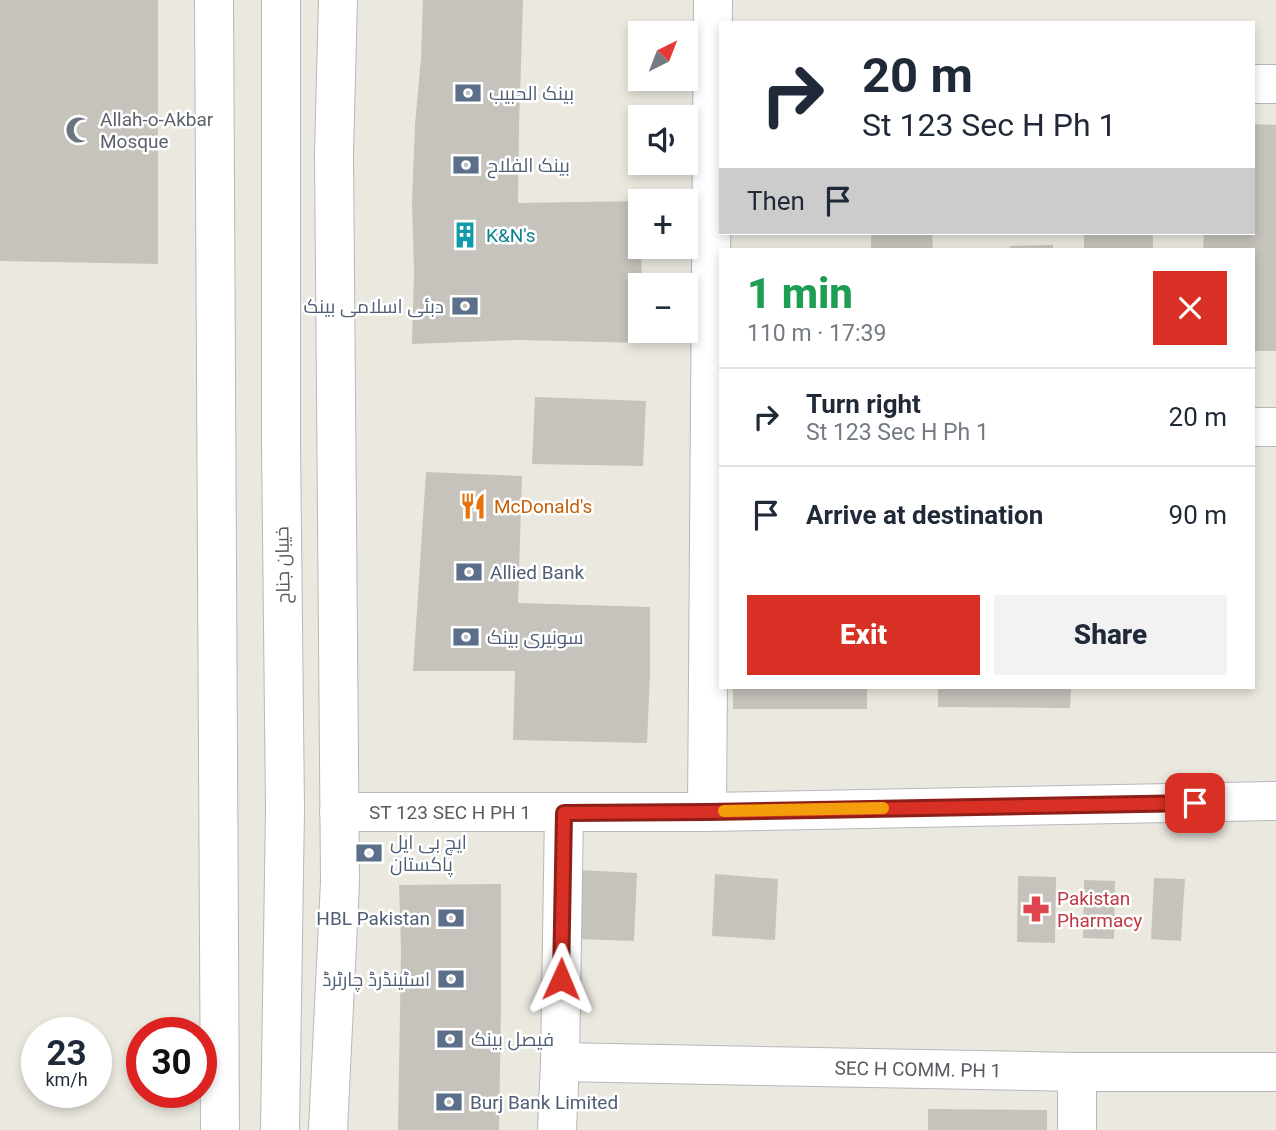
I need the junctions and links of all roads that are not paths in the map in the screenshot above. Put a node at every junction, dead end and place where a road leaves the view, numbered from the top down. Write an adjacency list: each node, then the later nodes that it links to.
1 (214, 0): 18 (street)
2 (281, 0): 19 (street, خیبان جناح)
3 (338, 0): 12 (street)
4 (713, 0): 5 (street)
5 (717, 73): 8 (street)
6 (1255, 84): 7 (street)
7 (1276, 84)
8 (715, 427): 13 (street)
9 (1255, 427): 10 (street)
10 (1276, 427)
11 (1276, 801): 13 (street, ST 123 SEC H PH 1)
12 (339, 812): 14 (street, ST 123 SEC H PH 1); 20 (street)
13 (707, 812): 14 (street, ST 123 SEC H PH 1)
14 (564, 813): 15 (street)
15 (560, 1062): 16 (street, SEC H COMM. PH 1); 21 (street)
16 (1077, 1072): 17 (street, SEC H COMM. PH 1); 22 (street)
17 (1276, 1072)
18 (220, 1130)
19 (280, 1130)
20 (328, 1130)
21 (556, 1130)
22 (1077, 1130)

